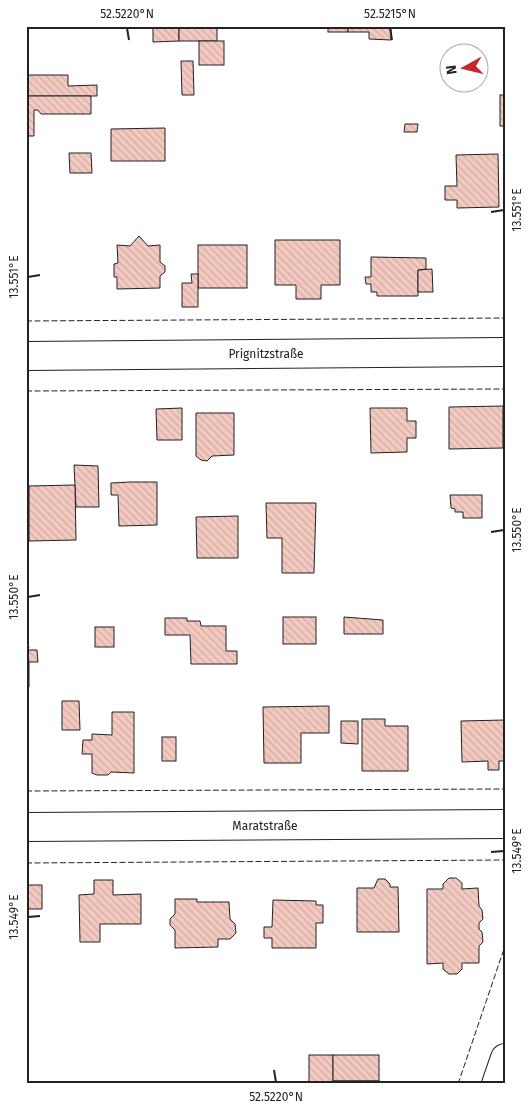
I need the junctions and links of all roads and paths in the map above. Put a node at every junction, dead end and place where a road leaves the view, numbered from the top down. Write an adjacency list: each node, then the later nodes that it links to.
1 (505, 352): 2 (street, Prignitzstraße)
2 (26, 356)
3 (505, 824): 4 (street, Maratstraße)
4 (26, 827)
5 (505, 1058): 6 (street)
6 (496, 1084)

